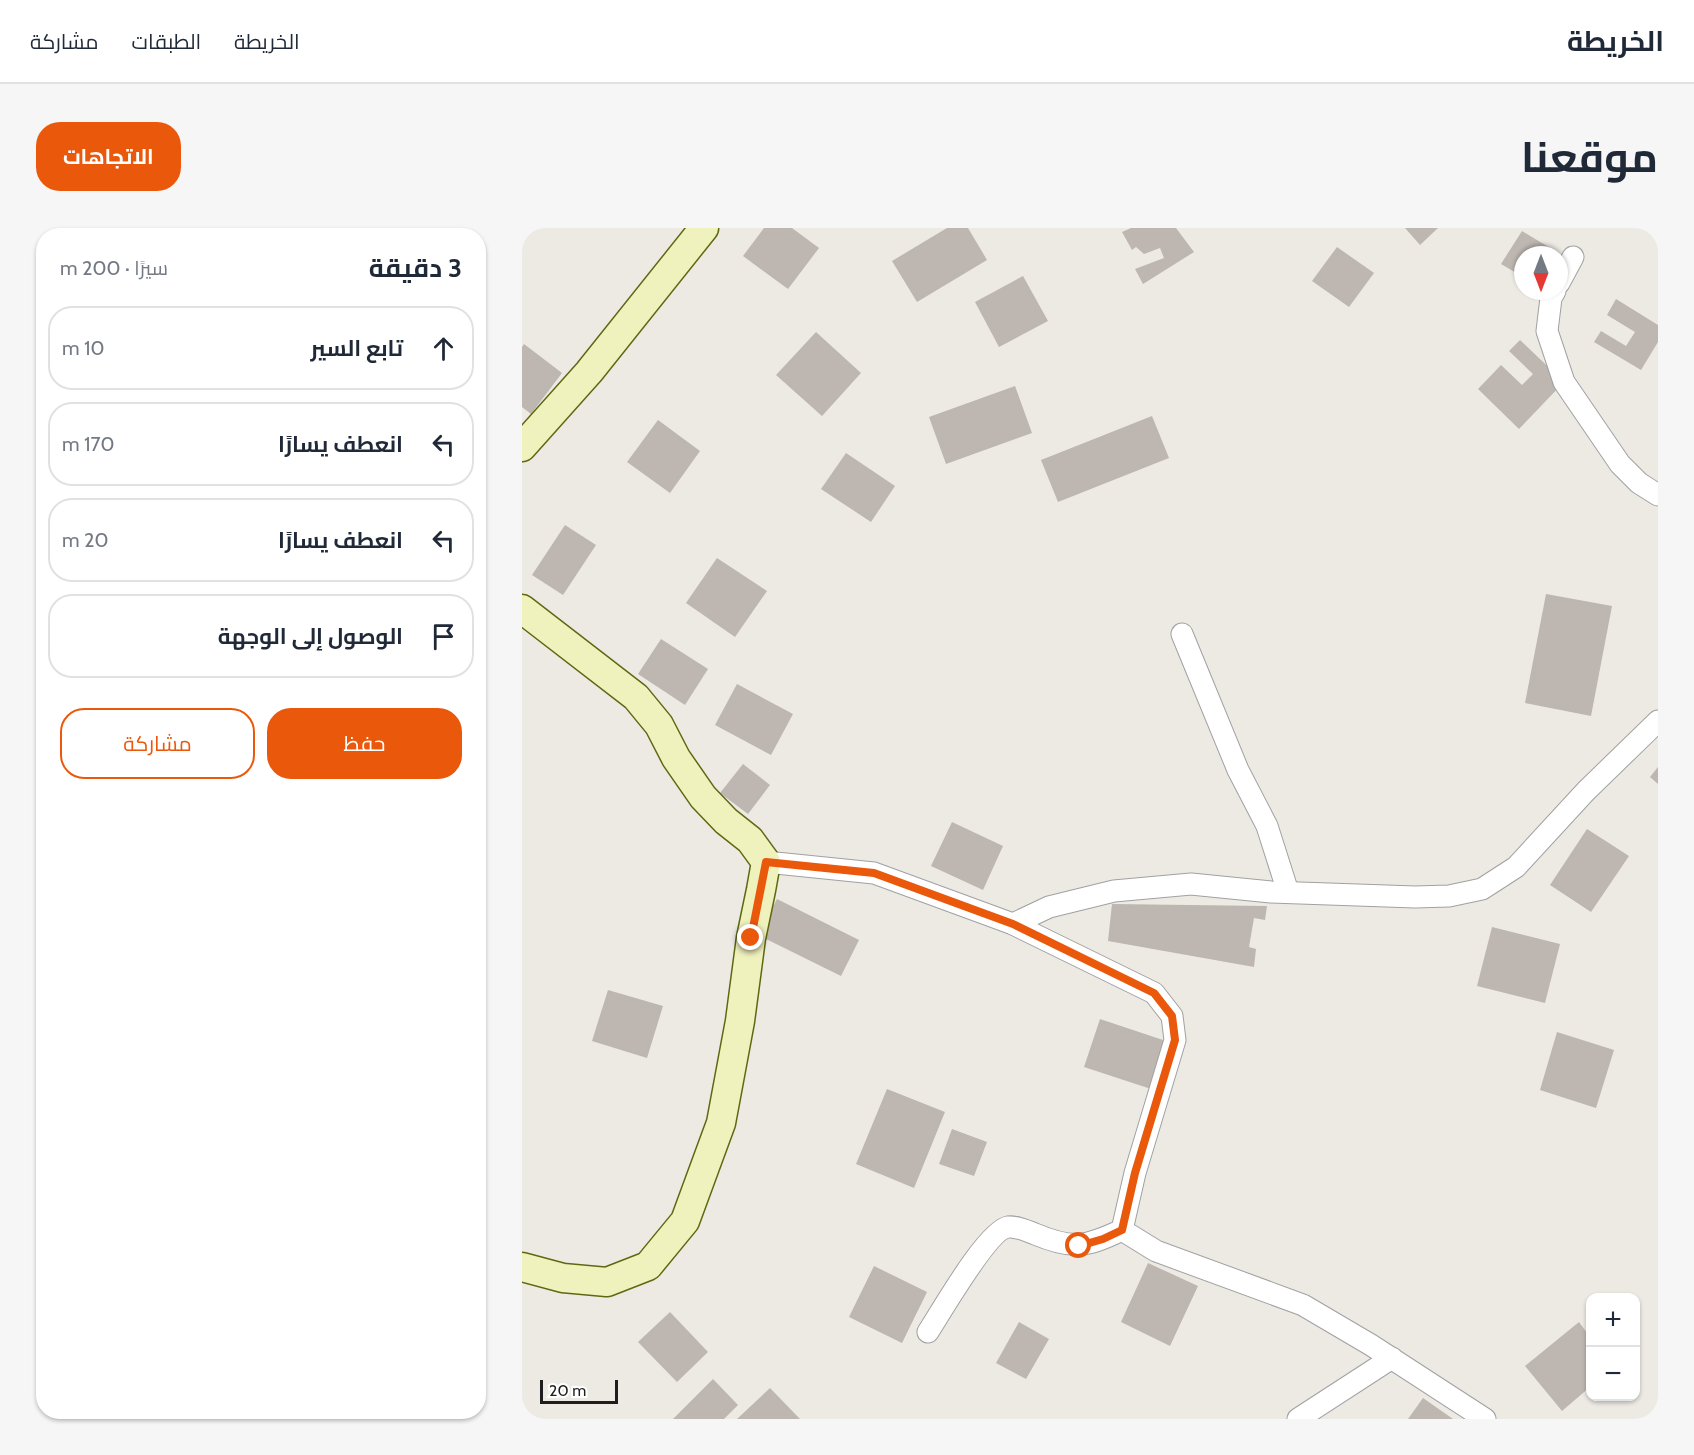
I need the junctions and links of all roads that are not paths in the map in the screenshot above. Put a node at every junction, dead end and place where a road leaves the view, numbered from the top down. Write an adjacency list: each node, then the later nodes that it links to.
1 (704, 228): 5 (street)
2 (1573, 257): 3 (street)
3 (1568, 266)
4 (1551, 300): 6 (street)
5 (522, 447)
6 (1658, 495)
7 (522, 609): 10 (street)
8 (1182, 634): 11 (street)
9 (1658, 721): 11 (street)
10 (766, 862): 12 (street); 14 (street)
11 (1288, 892): 12 (street)
12 (1013, 924): 13 (street)
13 (1122, 1230): 15 (street); 16 (street)
14 (522, 1267)
15 (928, 1332)
16 (1392, 1358): 17 (street); 18 (street)
17 (1298, 1419)
18 (1485, 1419)

